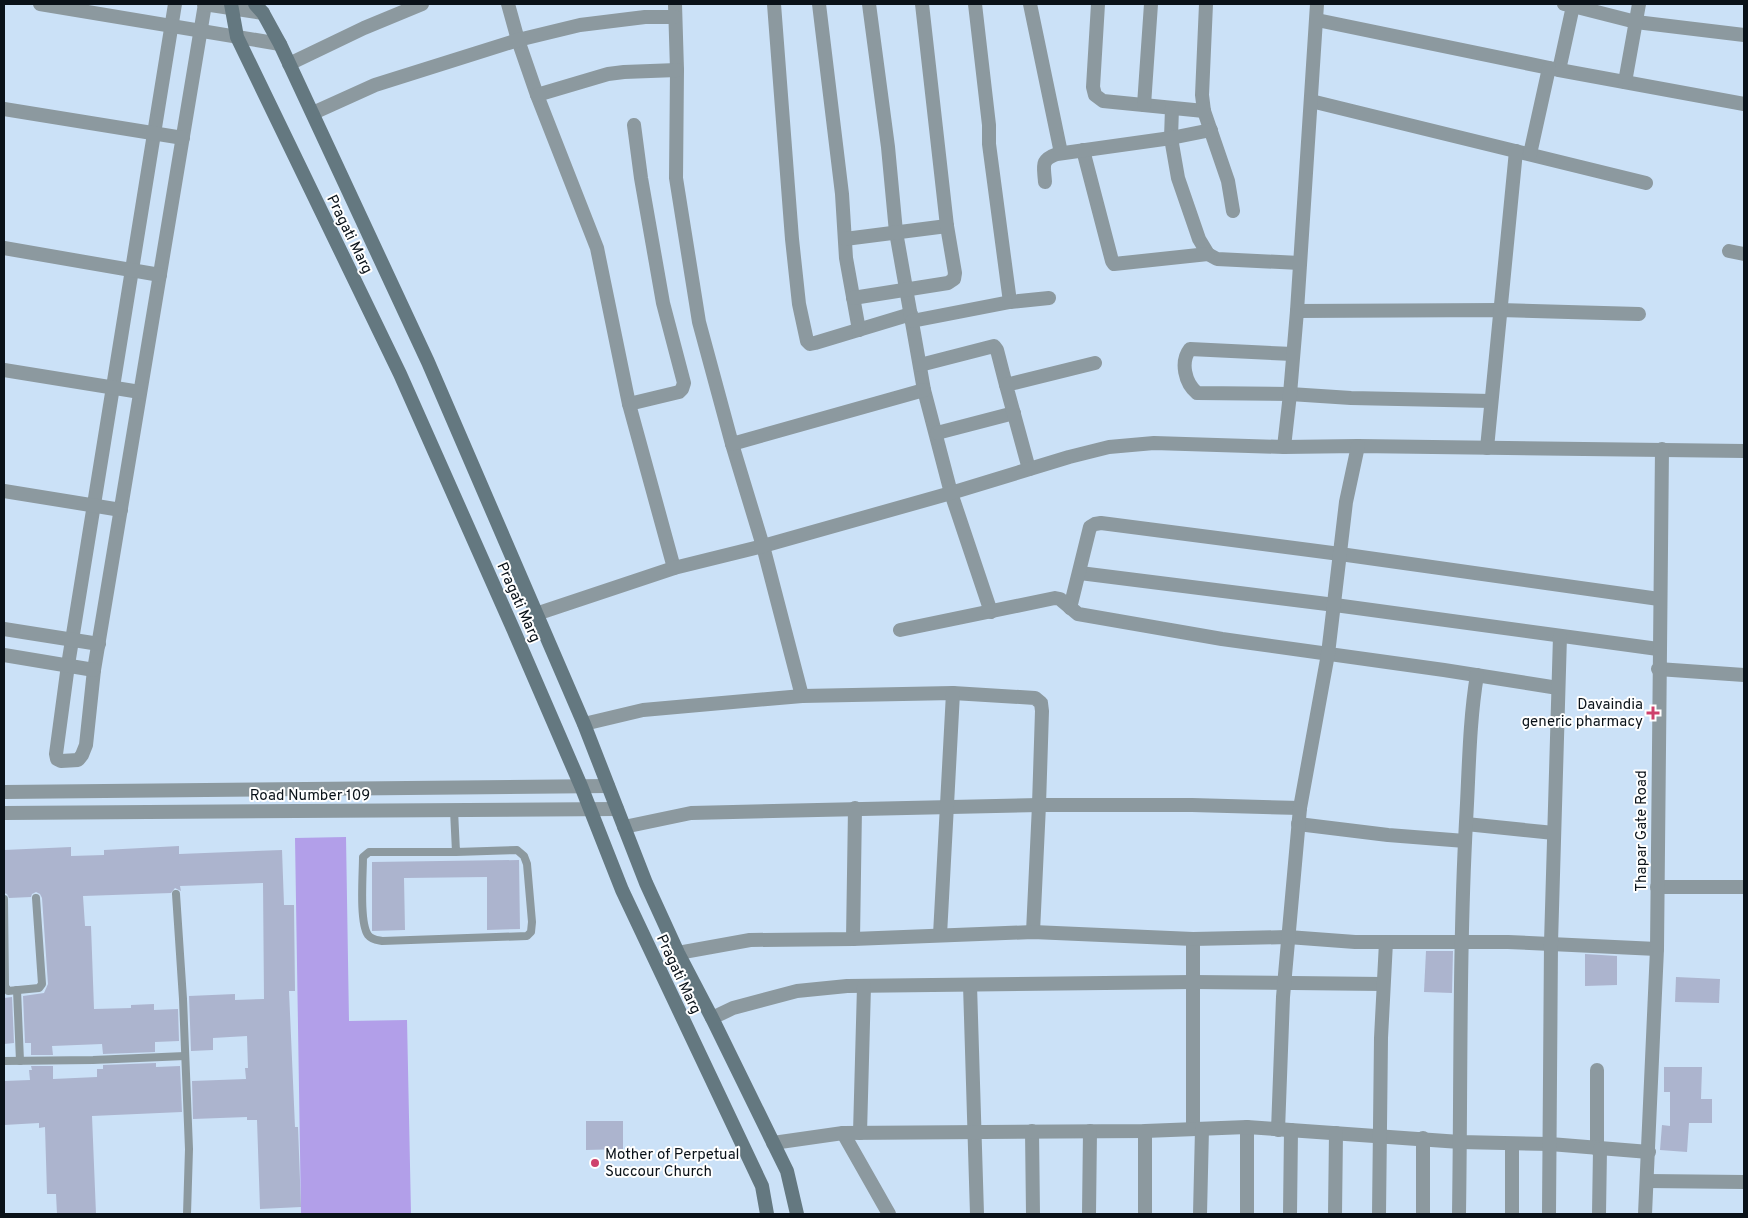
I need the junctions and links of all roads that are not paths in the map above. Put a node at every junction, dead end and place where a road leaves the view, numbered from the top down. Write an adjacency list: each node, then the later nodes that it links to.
1 (40, 4): 23 (street)
2 (175, 4): 23 (street)
3 (205, 4): 18 (street); 24 (street)
4 (422, 4): 29 (street)
5 (508, 4): 27 (street)
6 (774, 4): 71 (street)
7 (819, 4): 55 (street)
8 (869, 4): 54 (street)
9 (922, 4): 53 (street)
10 (975, 4): 66 (street)
11 (1030, 4): 48 (street)
12 (1098, 4): 36 (street)
13 (1151, 4): 36 (street)
14 (1206, 4): 39 (street)
15 (1317, 4): 21 (street)
16 (1570, 4): 22 (street); 30 (street)
17 (1640, 4): 22 (street)
18 (230, 6): 19 (street); 26 (main road, Pragati Marg)
19 (259, 8): 28 (main road, Pragati Marg)
20 (675, 10): 27 (street); 31 (street)
21 (1317, 20): 30 (street); 34 (street)
22 (1636, 22): 25 (street); 32 (street)
23 (172, 26): 24 (street); 43 (street)
24 (200, 31): 26 (street); 44 (street)
25 (1744, 35)
26 (237, 37): 28 (street); 122 (main road, Pragati Marg)
27 (518, 40): 33 (street); 40 (street)
28 (280, 44): 29 (main road, Pragati Marg)
29 (290, 64): 40 (main road, Pragati Marg)
30 (1554, 69): 32 (street); 49 (street)
31 (677, 70): 33 (street); 85 (street)
32 (1625, 82): 35 (street)
33 (537, 95): 82 (street)
34 (1311, 101): 47 (street); 60 (street)
35 (1744, 104)
36 (1144, 105): 37 (street)
37 (1172, 108): 39 (street); 45 (street)
38 (4, 109): 43 (street)
39 (1204, 111): 42 (street)
40 (313, 113): 104 (main road, Pragati Marg)
41 (634, 125): 82 (street)
42 (1211, 130): 45 (street); 52 (street)
43 (154, 134): 44 (street); 61 (street)
44 (183, 138): 62 (street)
45 (1171, 138): 46 (street); 58 (street)
46 (1083, 150): 48 (street); 58 (street)
47 (1516, 150): 49 (street); 67 (street)
48 (1061, 153): 50 (street)
49 (1530, 154): 51 (street)
50 (1045, 182)
51 (1646, 184)
52 (1233, 211)
53 (947, 226): 54 (street); 63 (street)
54 (896, 232): 55 (street); 63 (street)
55 (845, 239): 64 (street)
56 (4, 248): 61 (street)
57 (1729, 251): 59 (street)
58 (1208, 254): 60 (street)
59 (1744, 254)
60 (1300, 263): 68 (street)
61 (132, 270): 62 (street); 77 (street)
62 (160, 275): 79 (street)
63 (907, 288): 64 (street); 70 (street)
64 (853, 298): 71 (street)
65 (1049, 298): 66 (street)
66 (1010, 302): 70 (street)
67 (1500, 310): 68 (street); 69 (street); 81 (street)
68 (1296, 311): 72 (street)
69 (1639, 314)
70 (912, 317): 71 (street); 74 (street)
71 (859, 330)
72 (1293, 354): 80 (street); 80 (street)
73 (1095, 363): 76 (street)
74 (920, 365): 76 (street); 78 (street)
75 (4, 370): 77 (street)
76 (1006, 385): 83 (street)
77 (113, 387): 79 (street); 94 (street)
78 (924, 390): 84 (street); 85 (street)
79 (140, 392): 95 (street)
80 (1290, 394): 81 (street); 87 (street)
81 (1492, 401): 88 (street)
82 (629, 404): 98 (street)
83 (1014, 413): 84 (street); 91 (street)
84 (936, 433): 93 (street)
85 (732, 444): 96 (street)
86 (1358, 446): 87 (street); 88 (street); 97 (street)
87 (1284, 447): 91 (street)
88 (1487, 448): 89 (street)
89 (1662, 449): 90 (street); 100 (street, Thapar Gate Road)
90 (1744, 450)
91 (1029, 469): 93 (street)
92 (4, 491): 94 (street)
93 (951, 493): 96 (street); 103 (street)
94 (94, 506): 95 (street); 108 (street)
95 (121, 510): 109 (street)
96 (763, 546): 98 (street); 120 (street)
97 (1340, 554): 99 (street); 100 (street); 101 (street)
98 (674, 568): 104 (street)
99 (1080, 573): 101 (street); 102 (street)
100 (1659, 599): 110 (street, Thapar Gate Road)
101 (1335, 605): 107 (street); 111 (street)
102 (1070, 608): 103 (street); 111 (street)
103 (991, 612): 106 (street)
104 (536, 614): 121 (main road, Pragati Marg)
105 (4, 628): 108 (street)
106 (900, 630)
107 (1560, 636): 110 (street); 118 (street)
108 (72, 640): 109 (street); 113 (street)
109 (99, 644): 115 (street)
110 (1658, 649): 114 (street, Thapar Gate Road)
111 (1328, 654): 116 (street); 128 (street)
112 (4, 655): 113 (street)
113 (68, 665): 115 (street); 115 (street)
114 (1658, 668): 117 (street); 139 (street, Thapar Gate Road)
115 (94, 670)
116 (1477, 675): 118 (street); 134 (street)
117 (1744, 675)
118 (1558, 688): 136 (street)
119 (953, 693): 120 (street); 125 (street); 127 (street)
120 (802, 696): 121 (street)
121 (584, 724): 123 (main road, Pragati Marg)
122 (581, 786): 123 (street, Road Number 109); 124 (street, Road Number 109); 129 (main road, Pragati Marg)
123 (608, 786): 130 (main road, Pragati Marg)
124 (4, 792)
125 (1039, 805): 127 (street); 128 (street); 144 (street)
126 (855, 808): 127 (street); 135 (street); 147 (street)
127 (947, 808): 145 (street)
128 (1300, 808): 133 (street)
129 (590, 809): 130 (street, Road Number 109); 131 (street, Road Number 109); 186 (main road, Pragati Marg)
130 (617, 809): 135 (main road, Pragati Marg)
131 (454, 810): 132 (street, Road Number 109); 138 (lane)
132 (4, 813)
133 (1298, 824): 137 (street); 146 (street)
134 (1466, 824): 136 (street); 137 (street)
135 (624, 826): 153 (main road, Pragati Marg)
136 (1554, 833): 151 (street)
137 (1465, 842): 149 (street)
138 (456, 852): 138 (lane)
139 (1657, 887): 140 (street); 152 (street, Thapar Gate Road)
140 (1744, 887)
141 (176, 894): 161 (lane)
142 (36, 898): 159 (lane)
143 (4, 899): 159 (lane)
144 (1033, 932): 145 (street); 148 (street)
145 (940, 936): 147 (street)
146 (1288, 937): 148 (street); 150 (street); 155 (street)
147 (853, 939): 153 (street)
148 (1193, 939): 154 (street)
149 (1462, 941): 150 (street); 151 (street); 178 (street)
150 (1386, 942): 156 (street)
151 (1551, 943): 152 (street); 180 (street)
152 (1657, 949): 182 (street, Thapar Gate Road)
153 (678, 953): 160 (main road, Pragati Marg)
154 (1193, 982): 155 (street); 157 (street); 166 (street)
155 (1284, 982): 156 (street); 168 (street)
156 (1384, 984): 175 (street)
157 (970, 985): 158 (street); 173 (street)
158 (864, 986): 160 (street); 172 (street)
159 (17, 990): 163 (lane)
160 (712, 1018): 177 (main road, Pragati Marg)
161 (185, 1056): 163 (lane); 185 (lane)
162 (4, 1061): 163 (lane)
163 (20, 1061)
164 (1597, 1070): 181 (street)
165 (1247, 1127): 166 (street); 168 (street); 194 (street)
166 (1198, 1129): 170 (street); 193 (street)
167 (1090, 1130): 169 (street); 170 (street); 191 (street)
168 (1284, 1130): 174 (street); 195 (street)
169 (1032, 1131): 173 (street); 190 (street)
170 (1145, 1131): 192 (street)
171 (843, 1133): 172 (street); 177 (street); 188 (street)
172 (860, 1133): 173 (street)
173 (974, 1133): 189 (street)
174 (1336, 1133): 175 (street); 196 (street)
175 (1379, 1136): 176 (street); 197 (street)
176 (1423, 1138): 178 (street); 198 (street)
177 (773, 1142): 187 (main road, Pragati Marg)
178 (1460, 1142): 179 (street); 199 (street)
179 (1512, 1144): 180 (street); 200 (street)
180 (1550, 1144): 181 (street); 201 (street)
181 (1599, 1149): 182 (street); 202 (street)
182 (1649, 1152): 183 (street, Thapar Gate Road)
183 (1648, 1181): 184 (street); 203 (street, Thapar Gate Road)
184 (1744, 1182)
185 (187, 1214)
186 (767, 1214)
187 (797, 1214)
188 (889, 1214)
189 (977, 1214)
190 (1033, 1214)
191 (1089, 1214)
192 (1145, 1214)
193 (1200, 1214)
194 (1247, 1214)
195 (1290, 1214)
196 (1336, 1214)
197 (1379, 1214)
198 (1423, 1214)
199 (1459, 1214)
200 (1512, 1214)
201 (1549, 1214)
202 (1599, 1214)
203 (1646, 1214)

